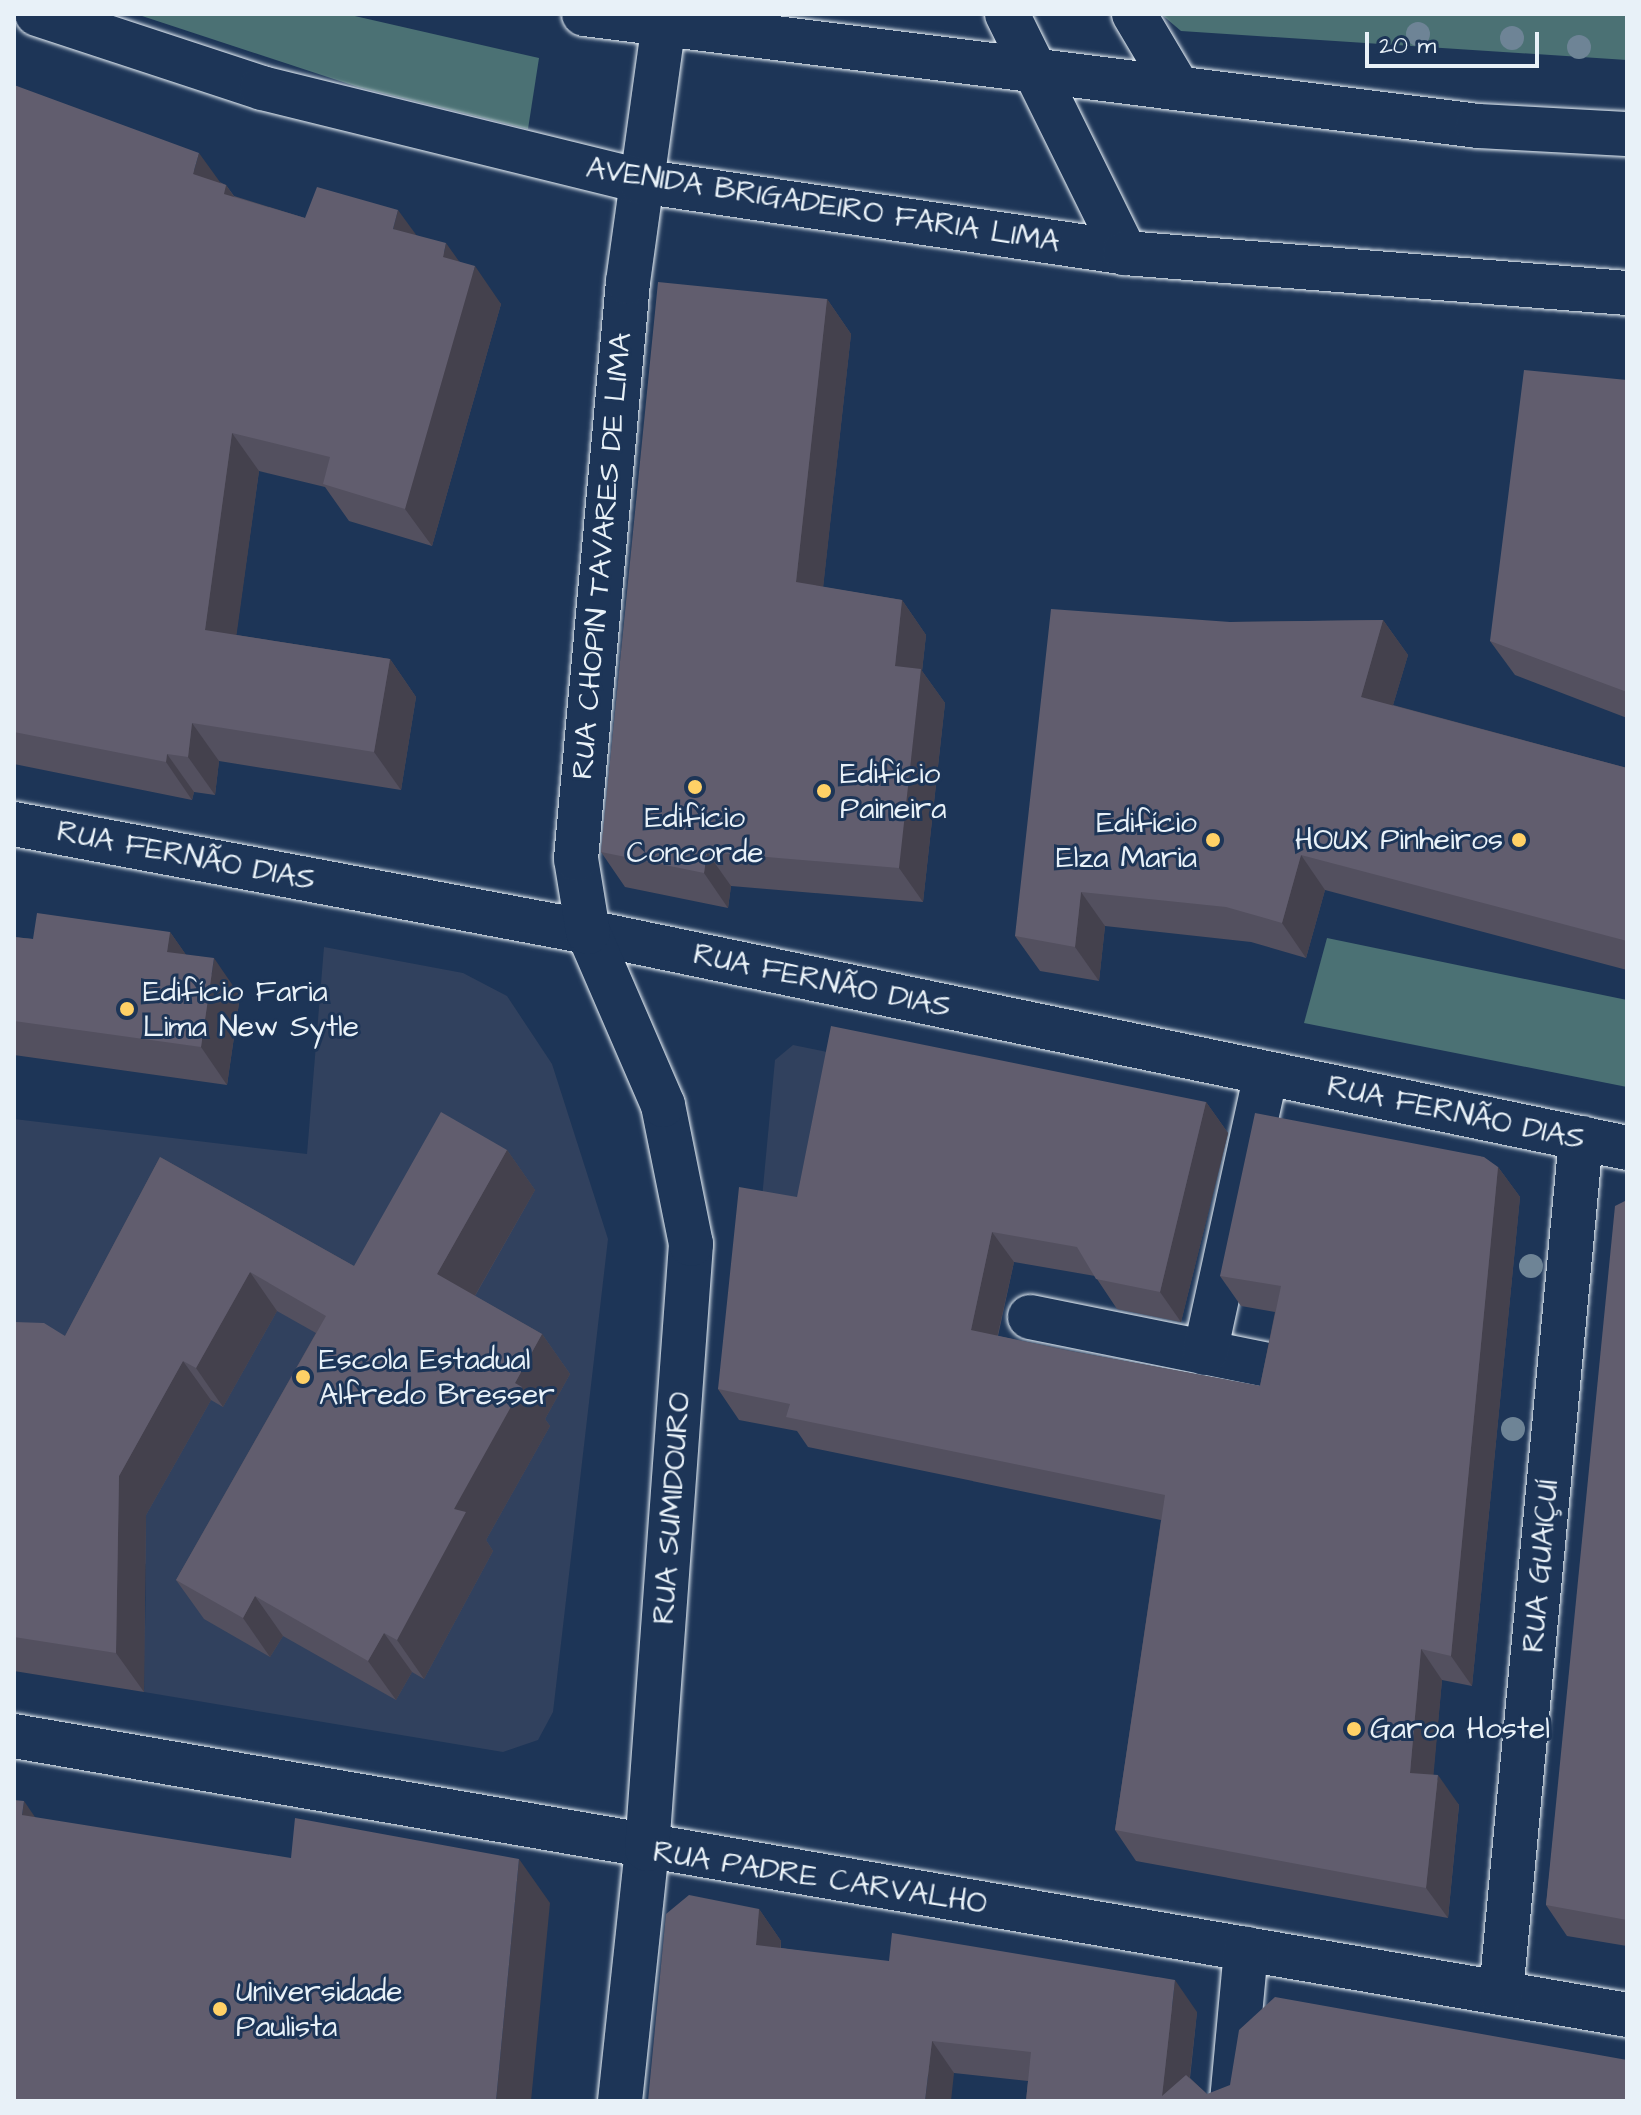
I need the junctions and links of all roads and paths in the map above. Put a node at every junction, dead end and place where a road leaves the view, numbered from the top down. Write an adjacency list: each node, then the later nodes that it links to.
1 (37, 14): 9 (main road, AVENIDA BRIGADEIRO FARIA LIMA)
2 (584, 14): 5 (main road)
3 (1007, 14): 6 (main road)
4 (1134, 14): 7 (main road)
5 (664, 20): 6 (main road); 9 (main road, RUA CHOPIN TAVARES DE LIMA)
6 (1037, 70): 7 (main road); 10 (main road)
7 (1178, 88): 8 (main road)
8 (1627, 134)
9 (640, 181): 10 (main road, AVENIDA BRIGADEIRO FARIA LIMA); 13 (main road, RUA CHOPIN TAVARES DE LIMA)
10 (1125, 253): 11 (main road, AVENIDA BRIGADEIRO FARIA LIMA)
11 (1627, 293)
12 (14, 824): 13 (main road, RUA FERNÃO DIAS)
13 (588, 932): 14 (main road, RUA FERNÃO DIAS); 21 (main road, RUA SUMIDOURO)
14 (1266, 1074): 15 (main road, RUA FERNÃO DIAS); 18 (main road)
15 (1581, 1138): 16 (main road, RUA FERNÃO DIAS); 23 (main road, RUA GUAIÇUÍ)
16 (1627, 1148)
17 (1030, 1317): 18 (main road)
18 (1205, 1353): 19 (main road)
19 (1269, 1365)
20 (14, 1736): 21 (main road, RUA PADRE CARVALHO)
21 (647, 1849): 22 (main road, RUA PADRE CARVALHO); 25 (main road, RUA SUMIDOURO)
22 (1246, 1949): 23 (main road, RUA PADRE CARVALHO); 26 (main road)
23 (1501, 1993): 24 (main road, RUA PADRE CARVALHO)
24 (1627, 2015)
25 (620, 2101)
26 (1232, 2101)

